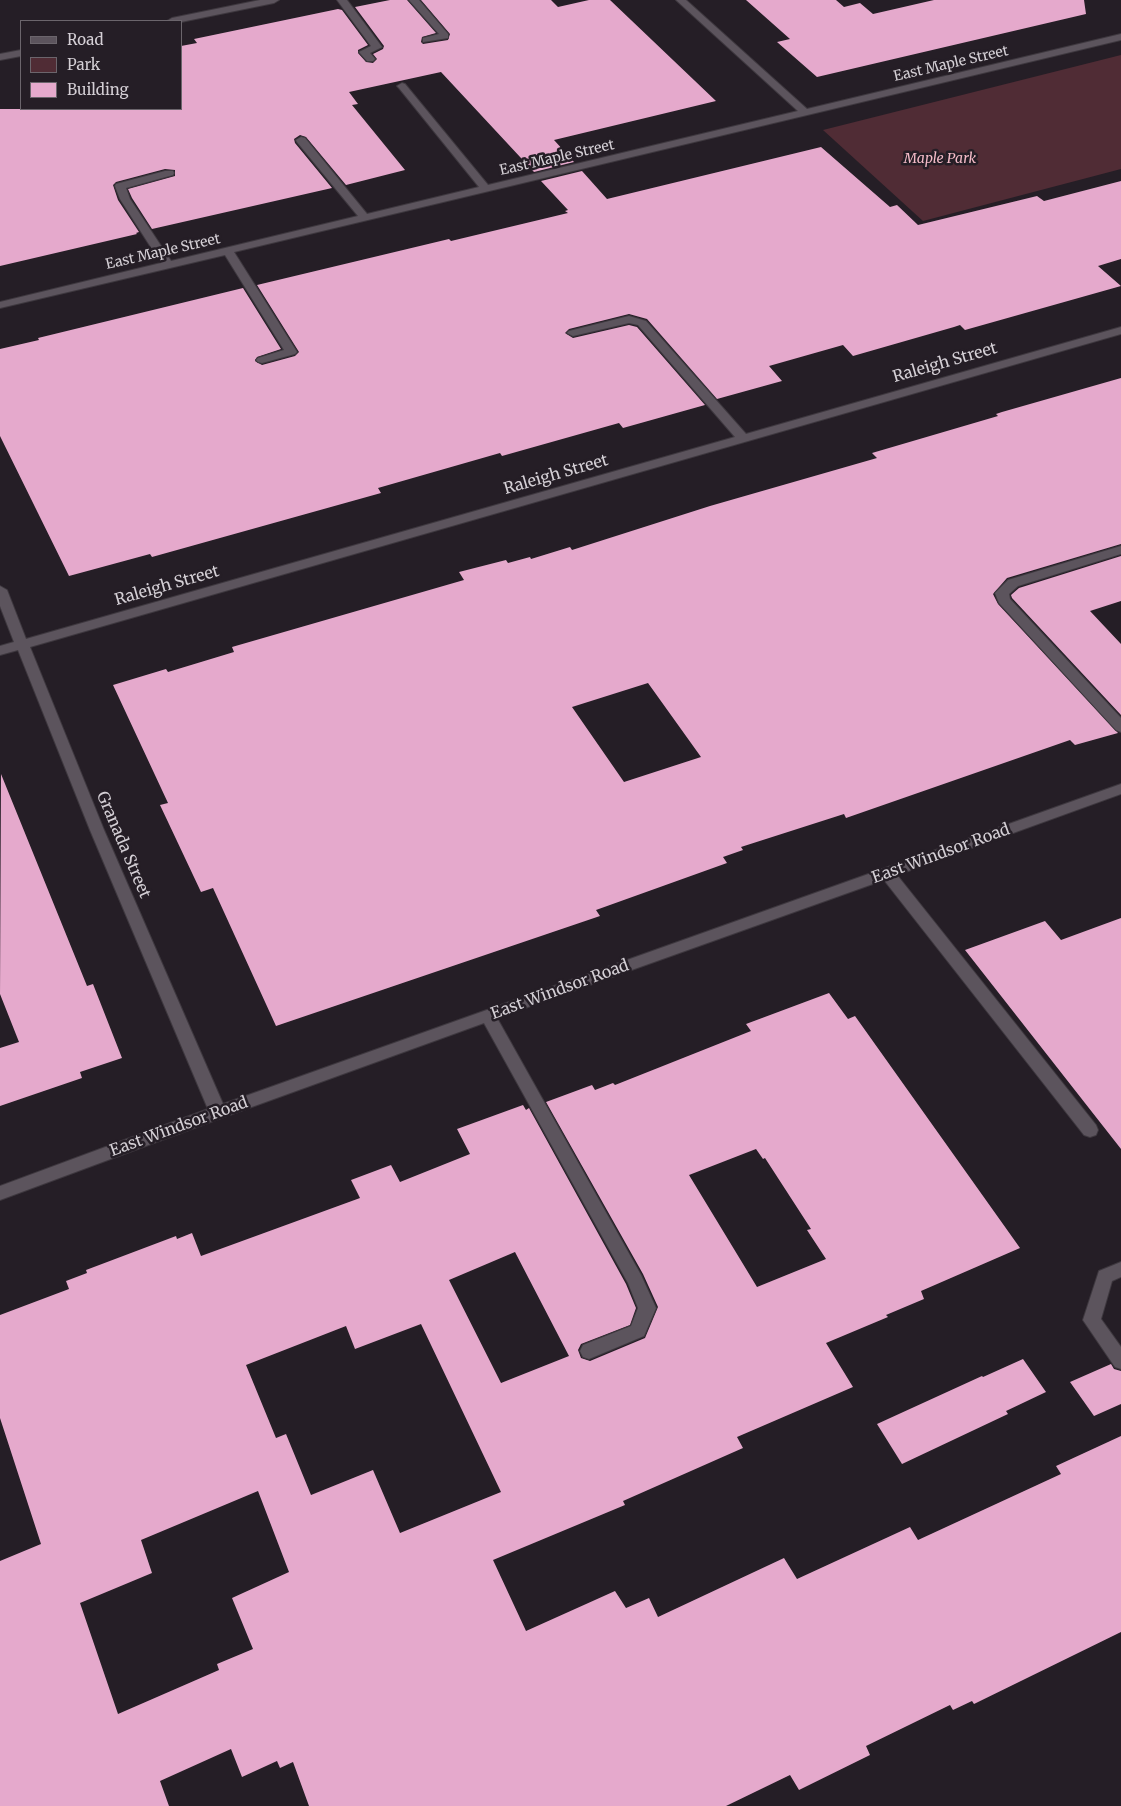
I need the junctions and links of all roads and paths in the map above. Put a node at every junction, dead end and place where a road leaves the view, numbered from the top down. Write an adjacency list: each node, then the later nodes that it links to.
1 (274, 0): 5 (street)
2 (342, 0): 10 (street)
3 (414, 0): 7 (street)
4 (681, 0): 12 (street)
5 (177, 20)
6 (1121, 37): 12 (street, East Maple Street)
7 (426, 40)
8 (20, 53): 9 (street)
9 (0, 57)
10 (370, 59)
11 (402, 86): 15 (street)
12 (806, 112): 15 (street, East Maple Street)
13 (301, 140): 16 (street)
14 (168, 173): 18 (street)
15 (486, 189): 16 (street, East Maple Street)
16 (365, 218): 17 (street, East Maple Street)
17 (228, 251): 18 (street, East Maple Street); 22 (street)
18 (168, 265): 19 (street, East Maple Street)
19 (0, 305)
20 (1121, 330): 23 (street, Raleigh Street)
21 (573, 333): 23 (street)
22 (262, 360)
23 (743, 438): 26 (street, Raleigh Street)
24 (1121, 550): 28 (street)
25 (0, 590): 26 (street, Granada Street)
26 (23, 644): 27 (street, Raleigh Street); 32 (street, Granada Street)
27 (0, 651)
28 (1121, 727)
29 (1121, 790): 30 (street, East Windsor Road)
30 (887, 873): 31 (street, East Windsor Road); 33 (street)
31 (488, 1016): 32 (street, East Windsor Road); 36 (street)
32 (218, 1112): 34 (street, East Windsor Road)
33 (1090, 1130)
34 (0, 1192)
35 (1121, 1269): 37 (street)
36 (589, 1352)
37 (1121, 1361)

